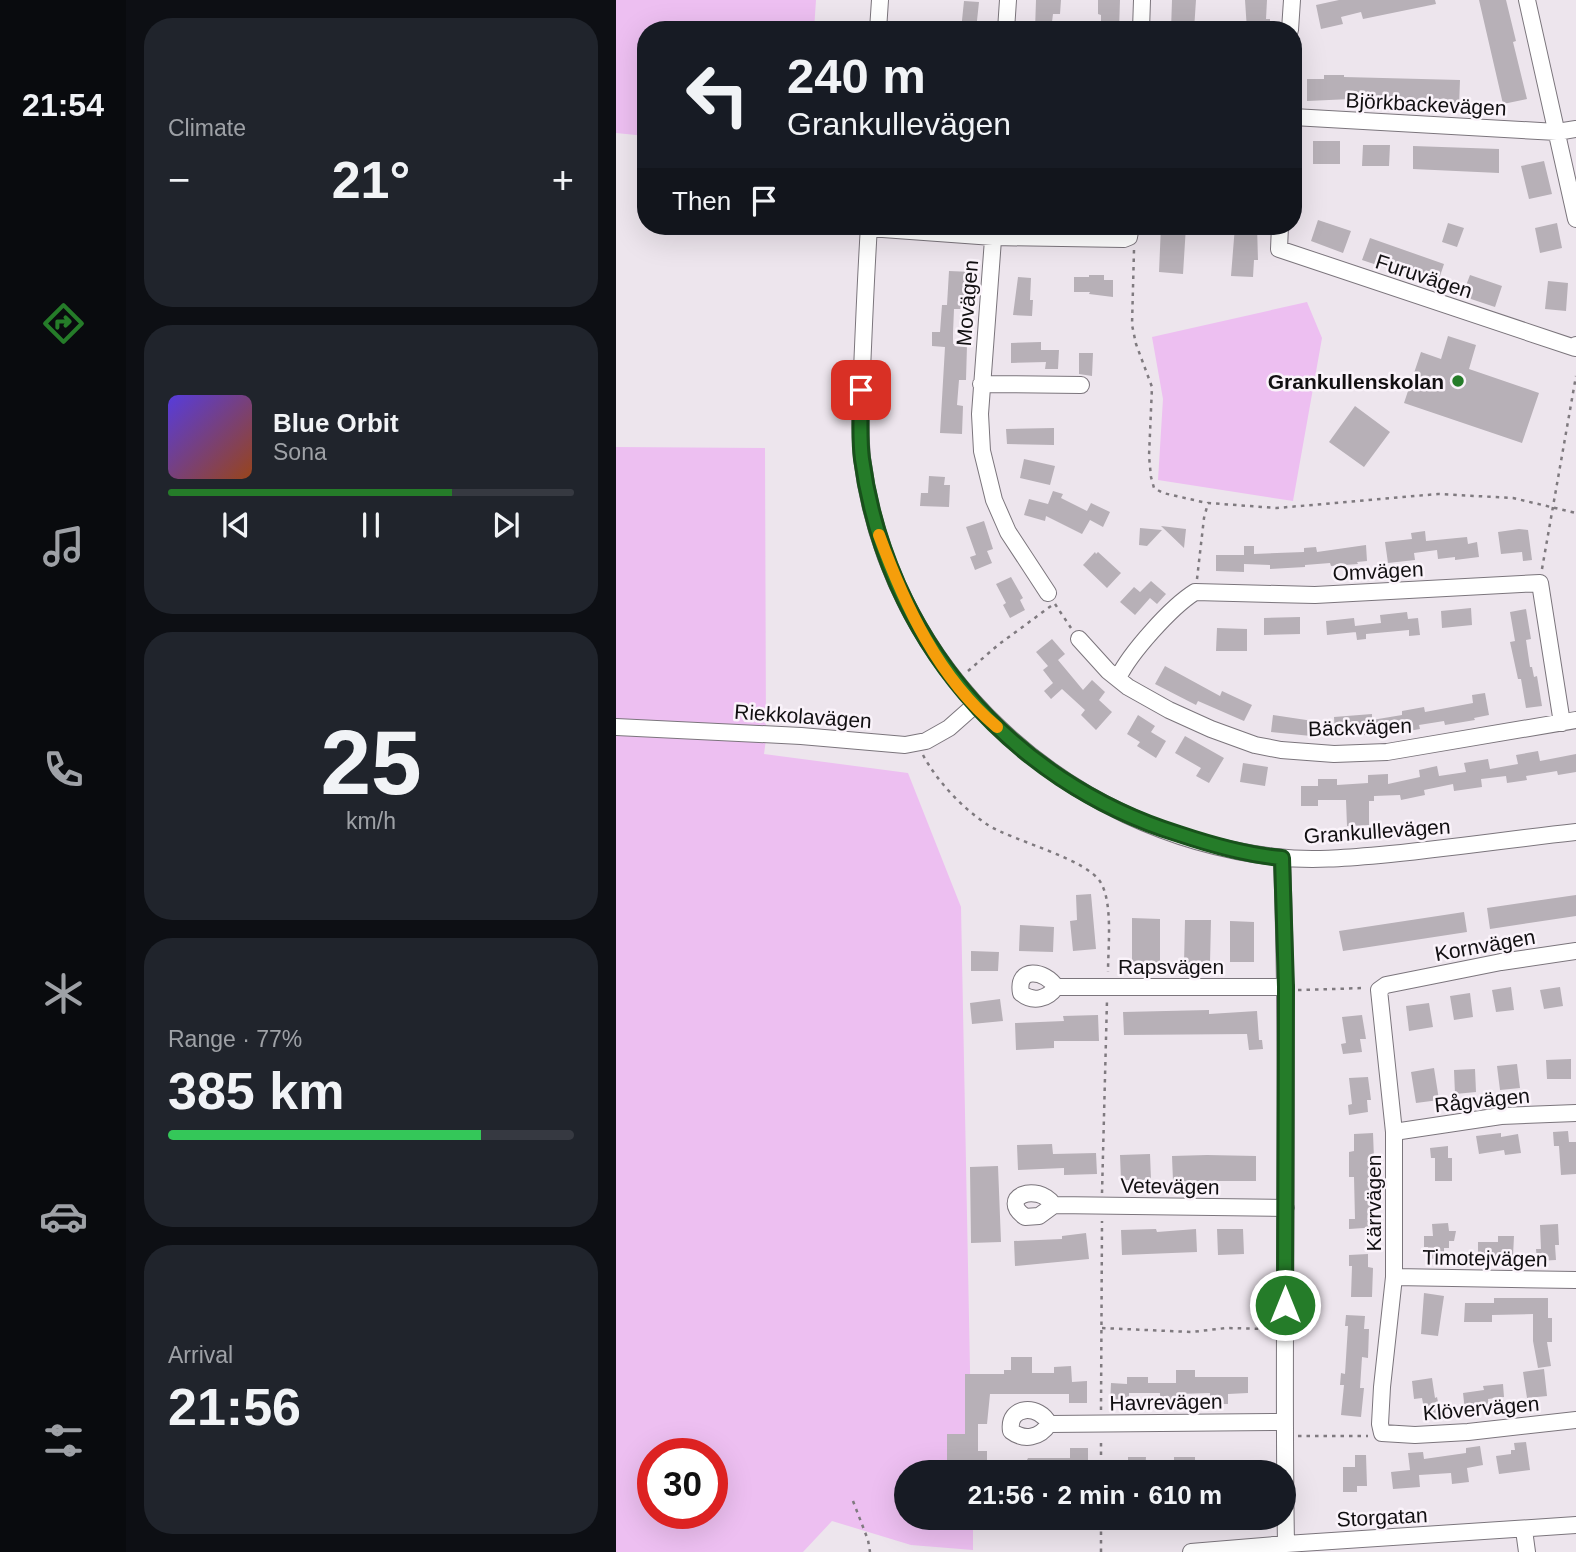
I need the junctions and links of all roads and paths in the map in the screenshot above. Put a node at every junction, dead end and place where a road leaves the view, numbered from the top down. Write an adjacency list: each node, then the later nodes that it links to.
1 (880, 0): 6 (street)
2 (1008, 0): 7 (street)
3 (1142, 0): 8 (street)
4 (1292, 0): 9 (street)
5 (1528, 0): 12 (street)
6 (879, 21)
7 (1007, 21)
8 (1141, 21)
9 (1291, 21)
10 (1302, 118): 12 (street, Björkbackevägen)
11 (1576, 129): 12 (street, Björkbackevägen)
12 (1557, 132): 13 (street)
13 (1576, 219)
14 (869, 235): 32 (street, Grankullevägen)
15 (993, 235): 22 (street, Movägen)
16 (1058, 235): 17 (street)
17 (1127, 235)
18 (1131, 235): 24 (path)
19 (1280, 235): 20 (street, Furuvägen)
20 (1576, 345)
21 (1576, 376): 25 (path)
22 (981, 384): 23 (street); 29 (street, Movägen)
23 (1082, 385)
24 (1208, 503): 25 (path); 28 (path)
25 (1555, 506): 26 (path); 27 (path)
26 (1576, 513)
27 (1540, 583): 28 (street, Omvägen); 34 (street)
28 (1195, 592): 31 (street)
29 (1048, 593)
30 (1079, 639): 31 (street, Bäckvägen); 32 (path)
31 (1118, 678): 34 (street, Bäckvägen)
32 (955, 682): 33 (street, Grankullevägen)
33 (975, 705): 36 (street, Riekkolavägen); 38 (street, Grankullevägen)
34 (1569, 721)
35 (616, 727): 36 (street, Riekkolavägen)
36 (916, 743): 41 (path)
37 (1576, 832): 38 (street, Grankullevägen)
38 (1282, 858): 43 (street)
39 (1576, 951): 42 (street, Kornvägen)
40 (1056, 987): 41 (street, Rapsvägen)
41 (1108, 987): 43 (street, Rapsvägen); 47 (path)
42 (1378, 990): 43 (path); 45 (street, Kärrvägen)
43 (1286, 992): 48 (street)
44 (1576, 1113): 45 (street, Rågvägen)
45 (1394, 1132): 49 (street, Kärrvägen)
46 (1054, 1205): 47 (street, Vetevägen)
47 (1102, 1206): 48 (street, Vetevägen); 51 (path)
48 (1286, 1208): 52 (street)
49 (1394, 1277): 50 (street, Timotejvägen); 57 (street, Kärrvägen)
50 (1576, 1280)
51 (1102, 1328): 52 (path); 55 (path)
52 (1284, 1329): 56 (street)
53 (1576, 1420): 57 (street, Klövervägen)
54 (1049, 1424): 55 (street, Havrevägen)
55 (1101, 1424): 56 (street, Havrevägen); 58 (path)
56 (1284, 1429): 57 (path); 63 (street)
57 (1386, 1434)
58 (1101, 1460)
59 (853, 1501): 65 (path)
60 (1576, 1525): 62 (street, Storgatan)
61 (1101, 1530): 66 (path)
62 (1524, 1530): 63 (street, Storgatan); 68 (street)
63 (1286, 1544): 64 (street, Storgatan)
64 (1236, 1550): 67 (street, Storgatan)
65 (870, 1552)
66 (1101, 1552)
67 (1191, 1552)
68 (1527, 1552)

